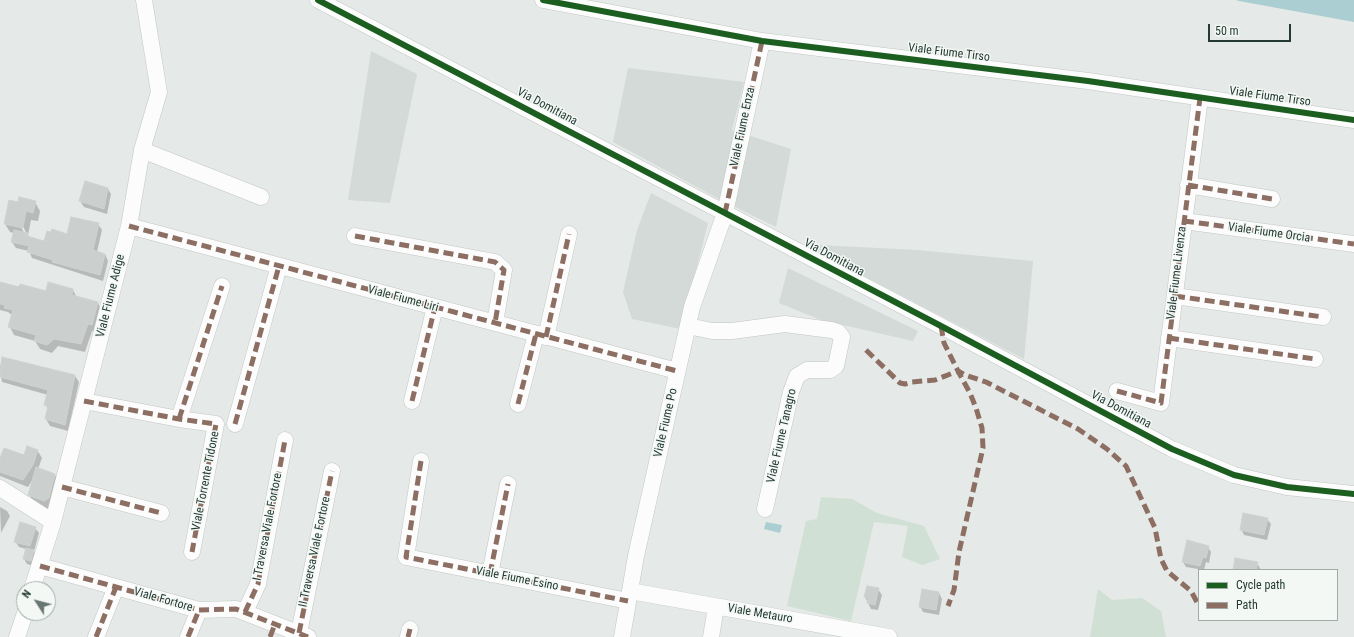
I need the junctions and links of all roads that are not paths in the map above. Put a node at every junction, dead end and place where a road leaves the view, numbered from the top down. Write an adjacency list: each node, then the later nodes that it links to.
1 (144, 0): 7 (street, Viale Fiume Adige)
2 (318, 0): 11 (street, Via Domitiana)
3 (543, 0): 4 (street, Viale Fiume Tirso)
4 (762, 40): 5 (street, Viale Fiume Tirso); 11 (street, Viale Fiume Enza)
5 (1200, 98): 6 (street, Viale Fiume Tirso); 8 (street, Viale Fiume Livenza)
6 (1354, 120)
7 (142, 150): 9 (street); 13 (street, Viale Fiume Adige)
8 (1188, 185): 10 (street); 12 (street, Viale Fiume Livenza)
9 (261, 197)
10 (1272, 199)
11 (725, 213): 23 (street, Viale Fiume Po); 40 (street, Via Domitiana)
12 (1184, 221): 16 (street, Viale Fiume Orcia); 19 (street, Viale Fiume Livenza)
13 (129, 226): 17 (street, Viale Fiume Liri); 29 (street, Viale Fiume Adige)
14 (569, 234): 24 (street)
15 (355, 236): 22 (street)
16 (1354, 244)
17 (279, 266): 20 (street, Viale Fiume Liri); 33 (street)
18 (222, 286): 32 (street)
19 (1174, 296): 21 (street); 25 (street, Viale Fiume Livenza)
20 (435, 307): 22 (street, Viale Fiume Liri); 30 (street)
21 (1323, 317)
22 (495, 323): 24 (street, Viale Fiume Liri)
23 (688, 326): 27 (street, Viale Fiume Po); 41 (street, Viale Fiume Tanagro)
24 (541, 335): 27 (street, Viale Fiume Liri); 31 (street)
25 (1169, 338): 26 (street); 28 (street, Viale Fiume Livenza)
26 (1315, 358)
27 (678, 371): 49 (street, Viale Fiume Po)
28 (1117, 391)
29 (84, 401): 32 (street, Viale Torrente Tidone); 38 (street, Viale Fiume Adige)
30 (412, 401)
31 (518, 404)
32 (179, 419): 44 (street, Viale Torrente Tidone)
33 (235, 424)
34 (285, 440): 52 (street, I Traversa Viale Fortore)
35 (421, 460): 46 (street, Viale Fiume Esino)
36 (332, 471): 56 (street, II Traversa Viale Fortore)
37 (508, 484): 46 (street)
38 (62, 487): 42 (street); 43 (street, Viale Fiume Adige)
39 (0, 488): 43 (street)
40 (1354, 494)
41 (765, 509)
42 (160, 513)
43 (53, 522): 45 (street, Viale Fiume Adige)
44 (192, 552)
45 (40, 566): 47 (street, Viale Fiume Adige); 48 (street, Viale Fortore)
46 (490, 574): 49 (street, Viale Fiume Esino)
47 (35, 581)
48 (116, 587): 51 (street, Viale Fortore); 58 (street)
49 (629, 596): 50 (street, Viale Metauro); 60 (street, Viale Fiume Po)
50 (716, 607): 55 (street, Viale Metauro); 61 (street)
51 (199, 610): 52 (street, Viale Fortore); 59 (street)
52 (245, 612): 54 (street, Viale Fortore)
53 (22, 621): 57 (street)
54 (273, 631): 56 (street, Viale Fortore)
55 (848, 633): 62 (street, Viale Metauro)
56 (303, 635)
57 (17, 637)
58 (96, 637)
59 (188, 637)
60 (622, 637)
61 (711, 637)
62 (889, 637)

